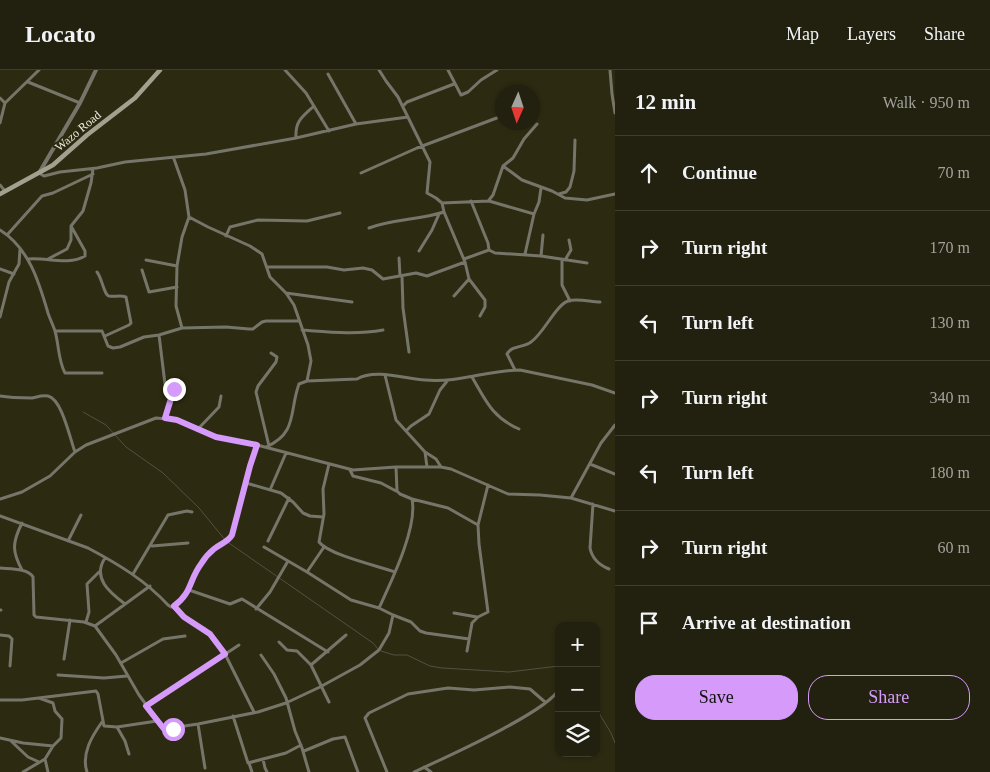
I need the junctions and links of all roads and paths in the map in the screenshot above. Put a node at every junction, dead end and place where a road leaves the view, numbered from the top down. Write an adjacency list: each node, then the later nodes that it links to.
1 (39, 70): 10 (street)
2 (96, 70): 14 (street)
3 (160, 70): 30 (main road, Wazo Road)
4 (285, 70): 15 (street)
5 (379, 70): 16 (street)
6 (448, 70): 11 (street)
7 (496, 70): 11 (street)
8 (610, 70): 17 (street)
9 (328, 74): 21 (street)
10 (28, 82): 13 (street); 14 (street)
11 (454, 84): 16 (street)
12 (0, 98): 13 (street)
13 (5, 103): 20 (street)
14 (80, 103): 30 (street)
15 (314, 106): 23 (street); 24 (street)
16 (403, 106): 18 (street)
17 (615, 113)
18 (408, 117): 21 (street); 26 (street)
19 (495, 119): 26 (street)
20 (0, 123)
21 (356, 124): 23 (street)
22 (532, 130): 28 (street)
23 (329, 131): 24 (street)
24 (296, 138): 27 (street)
25 (575, 140): 36 (street)
26 (422, 147): 31 (street); 40 (street)
27 (174, 158): 29 (street); 45 (street)
28 (503, 166): 34 (street); 39 (street)
29 (93, 169): 30 (street); 32 (street)
30 (39, 173): 35 (main road, Wazo Road)
31 (361, 173)
32 (93, 174): 46 (street); 49 (street)
33 (0, 185): 35 (street)
34 (541, 188): 36 (street); 44 (street)
35 (2, 193)
36 (558, 194): 37 (street)
37 (615, 194)
38 (470, 201): 39 (street); 40 (street); 54 (street)
39 (489, 201): 44 (street)
40 (442, 203): 41 (street)
41 (444, 212): 43 (street); 63 (street)
42 (340, 213): 51 (street)
43 (439, 213): 47 (street); 55 (street)
44 (534, 214): 56 (street)
45 (189, 217): 51 (street); 65 (street)
46 (72, 227): 60 (street); 60 (street)
47 (369, 228)
48 (0, 230): 49 (street)
49 (7, 235): 53 (street)
50 (544, 235): 57 (street)
51 (226, 236): 66 (street)
52 (569, 240): 61 (street)
53 (20, 248): 59 (street); 70 (street)
54 (489, 250): 56 (street); 63 (street)
55 (419, 251)
56 (525, 254): 57 (street)
57 (541, 256): 61 (street)
58 (398, 258): 71 (street)
59 (28, 259): 60 (street); 85 (street)
60 (48, 259)
61 (564, 259): 64 (street); 76 (street)
62 (146, 260): 65 (street)
63 (465, 260): 71 (street); 72 (street)
64 (587, 263)
65 (177, 266): 73 (street)
66 (268, 267): 71 (street); 74 (street)
67 (0, 269): 70 (street)
68 (142, 270): 73 (street)
69 (97, 272): 87 (street)
70 (14, 274): 80 (street)
71 (401, 276): 88 (street)
72 (469, 279): 75 (street); 79 (street)
73 (177, 288): 82 (street)
74 (286, 293): 77 (street); 81 (street)
75 (454, 296)
76 (570, 301): 78 (street); 90 (street)
77 (352, 302)
78 (600, 302)
79 (480, 316)
80 (0, 317)
81 (298, 321): 82 (street); 83 (street)
82 (182, 328): 86 (street)
83 (301, 330): 84 (street); 95 (street)
84 (383, 330)
85 (55, 331): 87 (street); 91 (street)
86 (159, 335): 87 (street); 96 (street)
87 (105, 336)
88 (409, 352)
89 (270, 353): 107 (street)
90 (515, 370): 93 (street); 98 (street)
91 (102, 373)
92 (384, 375): 94 (street); 95 (street); 105 (street)
93 (472, 377): 94 (street); 104 (street)
94 (449, 380): 105 (street)
95 (307, 381): 107 (street)
96 (165, 384)
97 (174, 389): 101 (street)
98 (615, 393)
99 (0, 396): 108 (street)
100 (221, 396): 103 (street)
101 (165, 418): 103 (street); 108 (street)
102 (615, 425): 112 (street)
103 (198, 429): 106 (street)
104 (519, 429)
105 (406, 431): 109 (street)
106 (257, 445): 107 (street); 118 (street)
107 (267, 447): 110 (street)
108 (75, 452): 124 (street)
109 (425, 452): 114 (street); 115 (street)
110 (286, 453): 111 (street); 120 (street)
111 (329, 464): 116 (street); 131 (street)
112 (590, 464): 117 (street); 123 (street)
113 (396, 467): 115 (street); 116 (street); 121 (street)
114 (441, 467): 115 (street); 119 (street)
115 (427, 468)
116 (350, 470): 121 (street)
117 (615, 474)
118 (246, 483): 120 (street); 150 (street)
119 (488, 485): 123 (street); 133 (street)
120 (270, 490): 122 (street)
121 (397, 491): 125 (street)
122 (289, 498): 131 (street); 135 (street)
123 (571, 498): 126 (street)
124 (0, 499)
125 (412, 499): 133 (street); 147 (street)
126 (593, 504): 127 (street); 143 (street)
127 (615, 511)
128 (192, 512): 137 (street)
129 (81, 515): 134 (street)
130 (0, 516): 132 (street)
131 (323, 517): 139 (street)
132 (22, 523): 134 (street); 144 (street)
133 (478, 525): 157 (street)
134 (68, 541): 140 (street)
135 (268, 541)
136 (188, 543): 137 (street)
137 (151, 546): 148 (street)
138 (264, 547): 141 (street)
139 (324, 547): 146 (street); 147 (street)
140 (105, 558): 145 (street); 148 (street)
141 (288, 561): 146 (street); 154 (street)
142 (0, 568): 144 (street)
143 (608, 569)
144 (22, 571): 158 (street)
145 (99, 571): 151 (street); 159 (street)
146 (308, 572): 153 (street)
147 (396, 572): 153 (street)
148 (133, 574): 149 (street)
149 (150, 586): 151 (street); 152 (street)
150 (189, 590): 152 (street); 154 (street)
151 (125, 604): 160 (street)
152 (174, 606): 169 (street)
153 (379, 608): 156 (street)
154 (256, 609): 167 (street)
155 (454, 613): 157 (street)
156 (393, 615): 164 (street); 177 (street)
157 (478, 617): 164 (street)
158 (70, 620): 159 (street); 171 (street)
159 (86, 622): 160 (street)
160 (95, 626): 172 (street)
161 (0, 635): 174 (street)
162 (346, 635): 167 (street)
163 (185, 636): 172 (street)
164 (469, 639): 168 (street)
165 (279, 642): 173 (street)
166 (239, 645): 169 (street)
167 (328, 652): 173 (street)
168 (467, 652)
169 (225, 654): 184 (street); 185 (street)
170 (261, 654): 183 (street)
171 (64, 659)
172 (121, 663): 176 (street)
173 (311, 665): 177 (street)
174 (10, 666)
175 (58, 675): 176 (street)
176 (127, 676): 184 (street)
177 (320, 687): 181 (street); 183 (street)
178 (555, 696): 182 (street)
179 (36, 697): 180 (street); 188 (street); 194 (street)
180 (0, 700)
181 (329, 702)
182 (545, 702): 201 (street); 210 (street)
183 (286, 703): 185 (street); 193 (street)
184 (146, 706): 187 (street)
185 (254, 712): 186 (street)
186 (233, 716): 189 (street); 200 (street)
187 (158, 721): 189 (street); 190 (street)
188 (103, 722): 190 (street); 205 (street)
189 (198, 724): 202 (street)
190 (117, 727): 196 (street)
191 (0, 738): 192 (street)
192 (10, 741): 194 (street); 199 (street)
193 (301, 745): 195 (street); 197 (street)
194 (53, 746): 198 (street)
195 (304, 751): 208 (street); 209 (street)
196 (129, 754)
197 (263, 758): 200 (street); 207 (street)
198 (45, 759): 199 (street); 204 (street)
199 (40, 762): 203 (street)
200 (249, 763): 206 (street)
201 (424, 767): 211 (street); 212 (street)
202 (205, 768)
203 (23, 772)
204 (48, 772)
205 (87, 772)
206 (252, 772)
207 (267, 772)
208 (309, 772)
209 (358, 772)
210 (387, 772)
211 (414, 772)
212 (431, 772)

